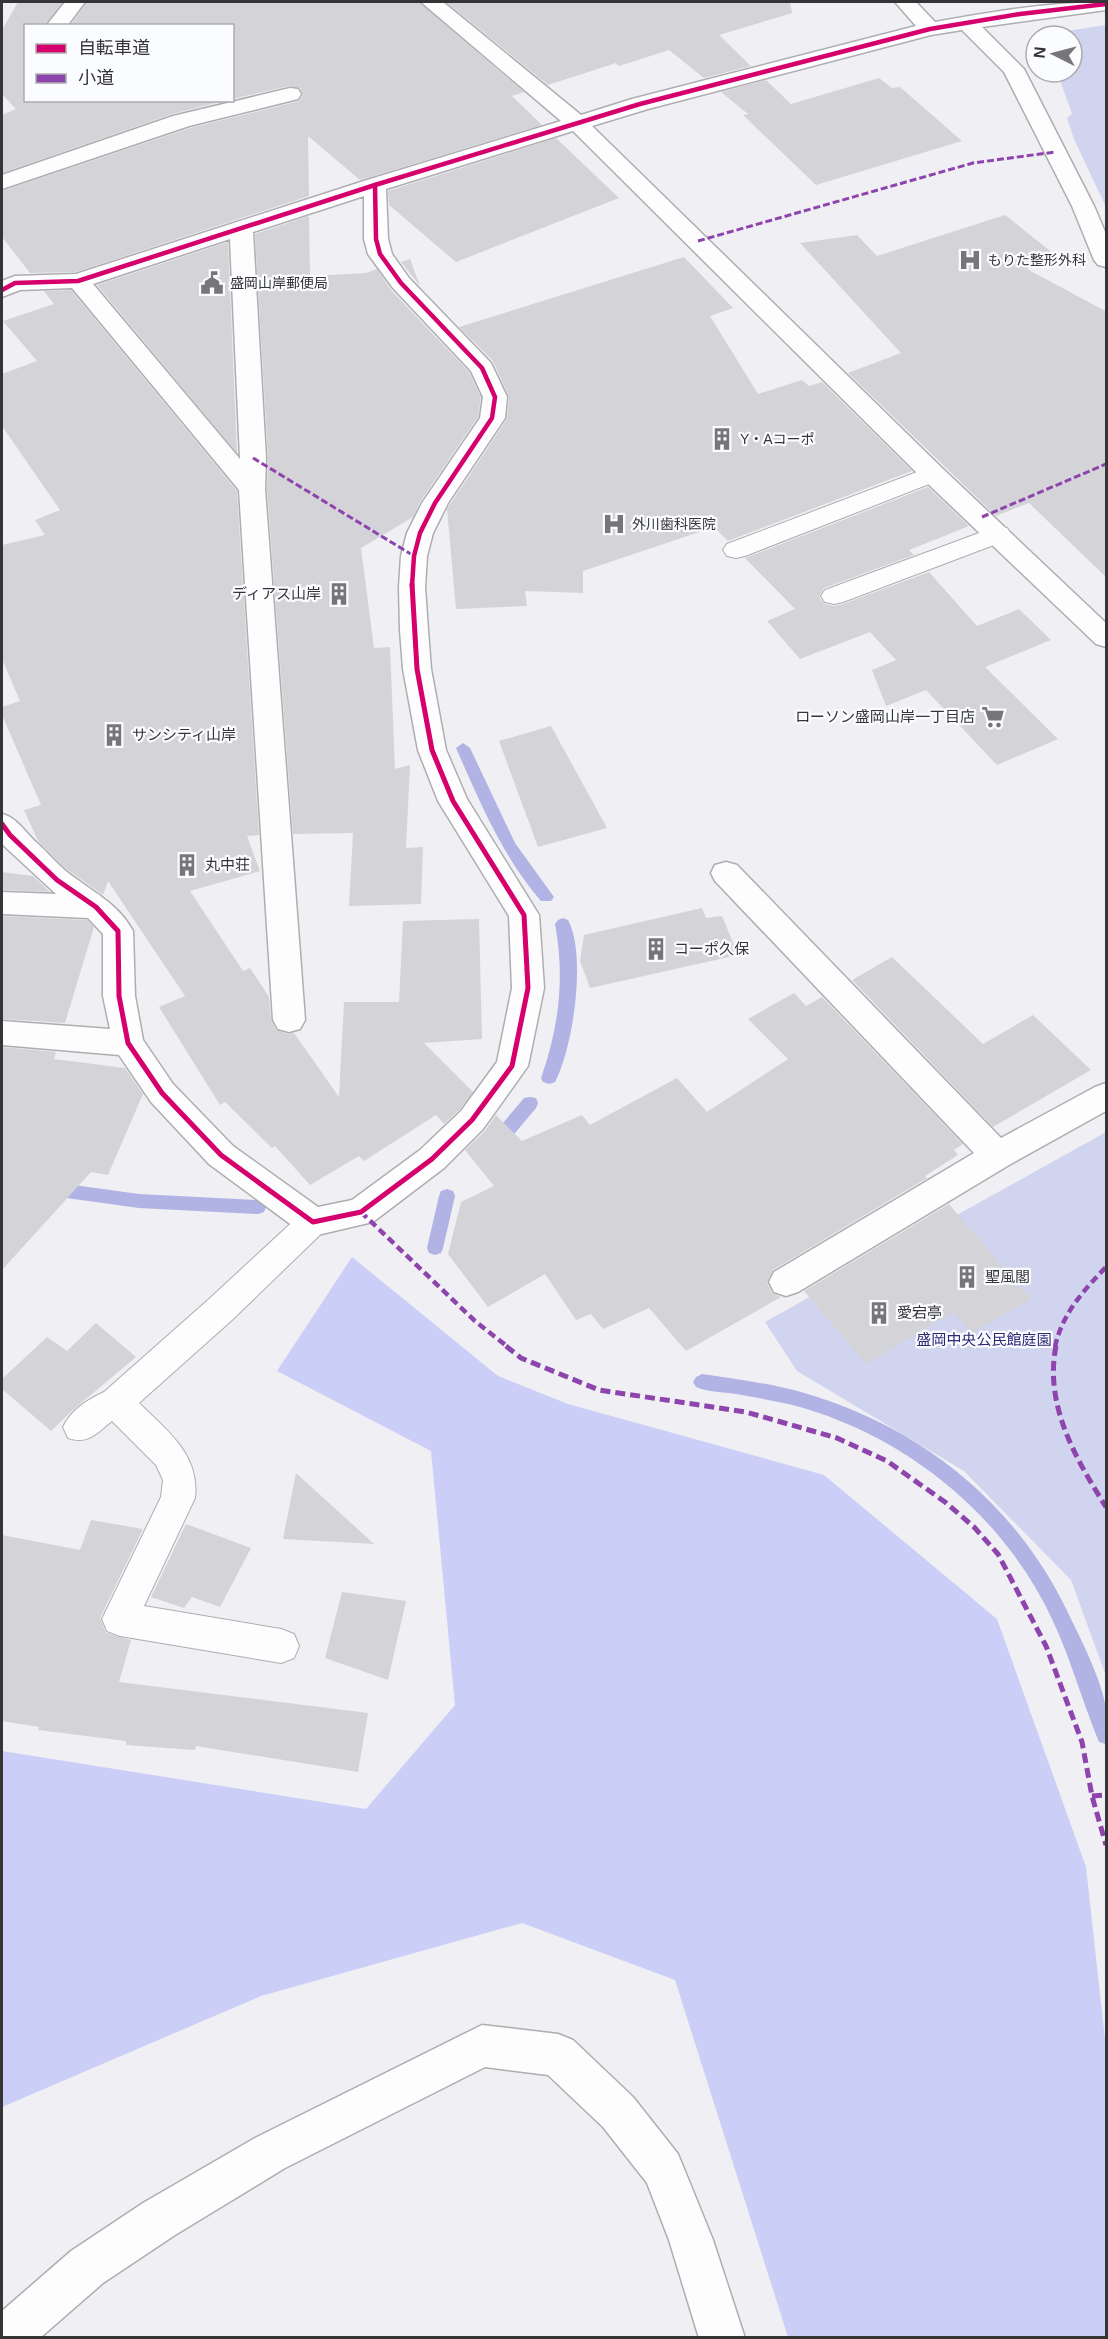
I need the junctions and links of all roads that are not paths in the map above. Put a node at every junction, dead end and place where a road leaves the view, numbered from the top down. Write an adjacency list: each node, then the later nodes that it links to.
1 (75, 2): 6 (street)
2 (431, 2): 9 (street)
3 (905, 2): 7 (street)
4 (1107, 4): 5 (street)
5 (968, 23): 7 (street); 13 (street)
6 (58, 24)
7 (930, 29): 9 (street)
8 (290, 94): 10 (street)
9 (576, 122): 11 (street); 16 (street)
10 (2, 182)
11 (375, 185): 12 (street); 31 (street)
12 (241, 229): 14 (street); 17 (street)
13 (1107, 260)
14 (78, 281): 15 (street); 17 (street)
15 (6, 282)
16 (933, 474): 18 (street); 19 (lane)
17 (252, 489): 26 (street)
18 (998, 534): 20 (lane); 21 (street)
19 (736, 550)
20 (834, 596)
21 (1107, 638)
22 (2, 824): 25 (street)
23 (726, 873): 30 (street)
24 (2, 903): 25 (street)
25 (96, 907): 28 (street)
26 (290, 1020)
27 (2, 1033): 28 (street)
28 (128, 1043): 31 (street)
29 (1107, 1096): 30 (street)
30 (997, 1156): 32 (street)
31 (313, 1221): 33 (lane)
32 (786, 1282)
33 (117, 1402): 34 (lane); 35 (lane)
34 (80, 1427)
35 (281, 1646)
36 (8, 2337): 37 (street)
37 (722, 2337)

